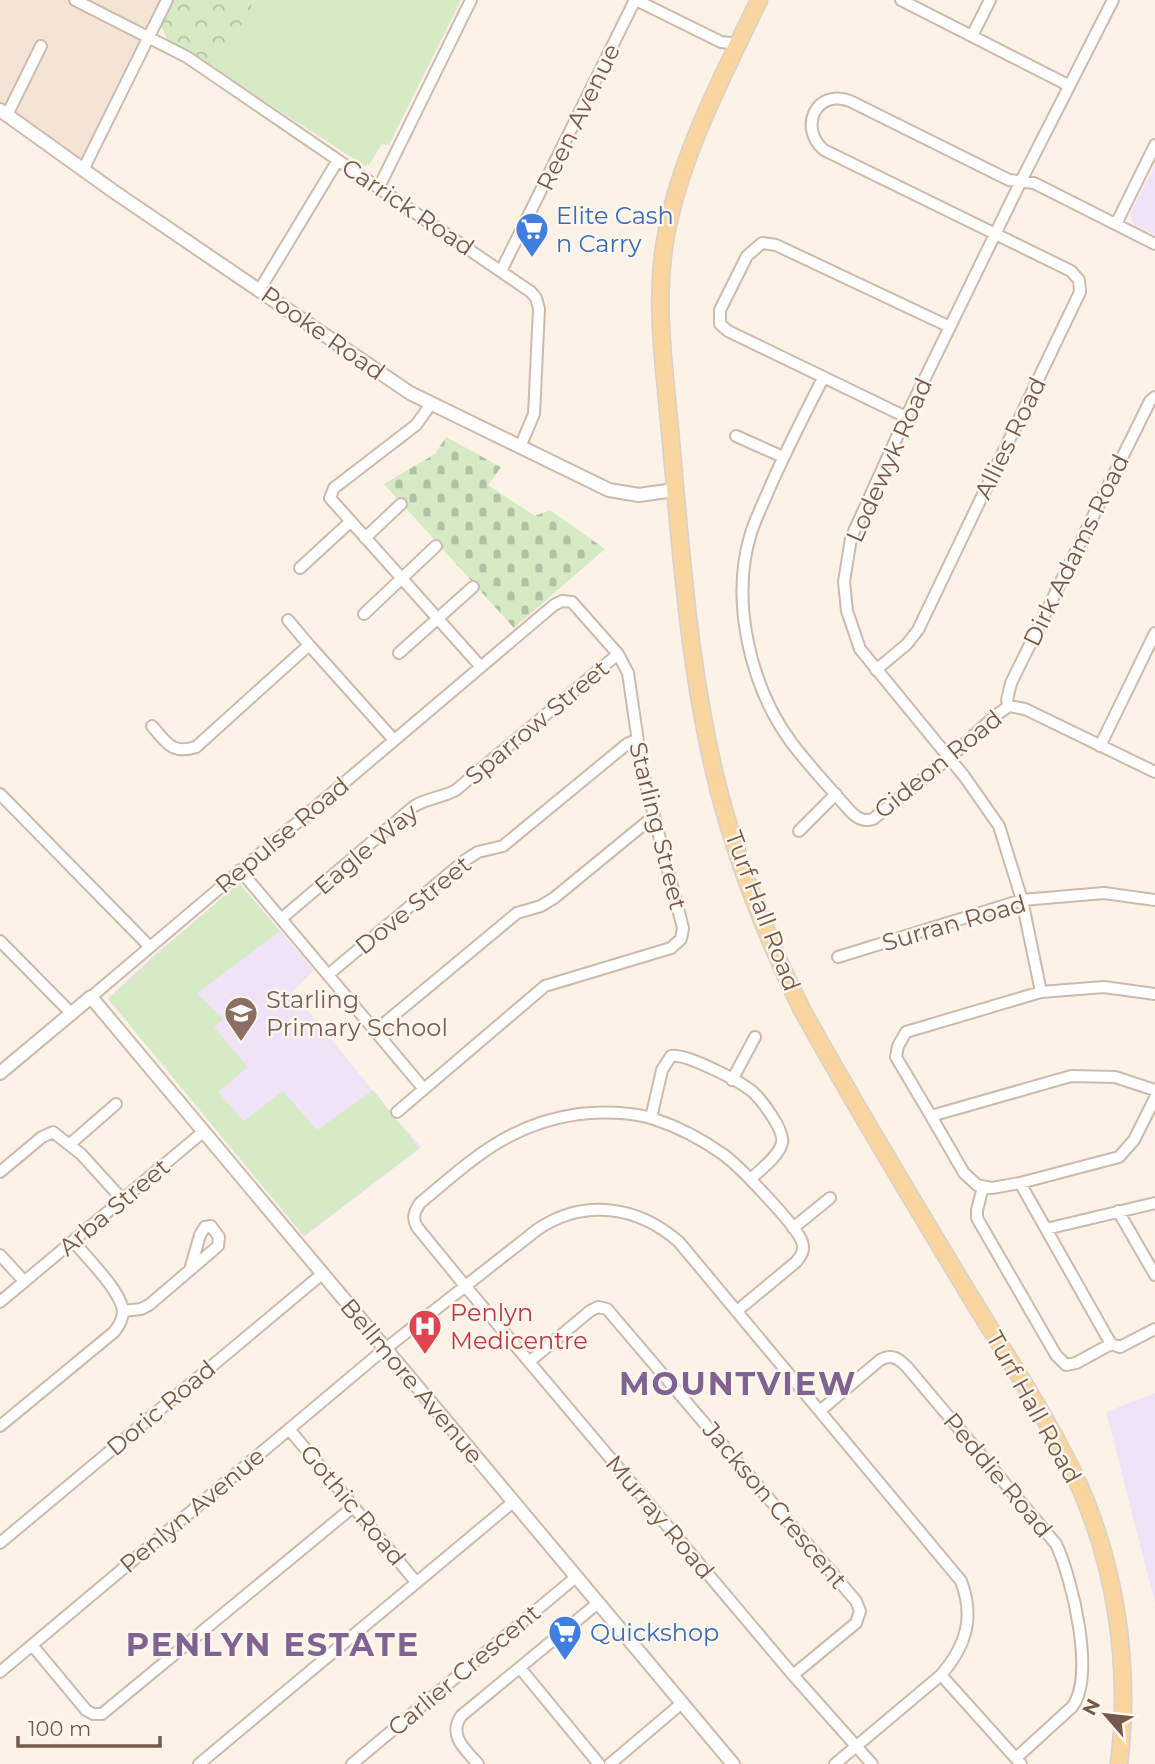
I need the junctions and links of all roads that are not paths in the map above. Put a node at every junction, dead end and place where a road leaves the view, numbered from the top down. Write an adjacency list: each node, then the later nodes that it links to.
1 (75, 0): 9 (street, Carrick Road)
2 (167, 0): 9 (street)
3 (471, 0): 19 (street)
4 (636, 0): 11 (street); 23 (street, Reen Avenue)
5 (759, 0): 11 (main road, Turf Hall Road)
6 (901, 0): 10 (street)
7 (990, 0): 10 (street)
8 (1113, 0): 13 (street, Lodewyk Road)
9 (149, 36): 16 (street, Carrick Road); 17 (street)
10 (972, 36): 13 (street)
11 (738, 44): 33 (main road, Turf Hall Road)
12 (41, 46): 14 (street)
13 (1068, 85): 18 (street, Lodewyk Road)
14 (3, 112): 17 (street, Pooke Road)
15 (1155, 145): 20 (street)
16 (338, 160): 19 (street, Carrick Road); 24 (street)
17 (83, 170): 24 (street, Pooke Road)
18 (1021, 181): 20 (street, Allies Road); 21 (street, Lodewyk Road); 21 (street, Allies Road)
19 (379, 187): 23 (street, Carrick Road)
20 (1116, 224): 22 (street, Allies Road)
21 (996, 233): 25 (street, Lodewyk Road); 50 (street, Allies Road)
22 (1155, 244)
23 (501, 271): 31 (street, Carrick Road)
24 (260, 289): 28 (street, Pooke Road)
25 (950, 327): 26 (street); 29 (street, Lodewyk Road)
26 (823, 378): 29 (street); 32 (street, Gideon Road)
27 (1155, 397): 51 (street, Dirk Adams Road)
28 (431, 404): 31 (street, Pooke Road); 35 (street)
29 (906, 417): 50 (street, Lodewyk Road)
30 (736, 436): 32 (street)
31 (520, 447): 33 (street, Pooke Road)
32 (783, 457): 60 (street, Gideon Road)
33 (674, 490): 137 (main road, Turf Hall Road)
34 (401, 504): 36 (street)
35 (350, 522): 36 (street); 38 (street)
36 (365, 538): 39 (street)
37 (436, 546): 39 (street)
38 (300, 568)
39 (400, 578): 42 (street); 43 (street)
40 (473, 587): 43 (street)
41 (566, 601): 48 (street, Starling Street); 49 (street, Repulse Road)
42 (364, 614)
43 (438, 619): 47 (street); 49 (street)
44 (288, 620): 46 (street)
45 (1155, 633): 55 (street)
46 (309, 645): 52 (street); 53 (street)
47 (399, 653)
48 (618, 654): 54 (street, Starling Street); 58 (street, Sparrow Street)
49 (481, 667): 53 (street, Repulse Road)
50 (876, 670): 56 (street, Lodewyk Road)
51 (1009, 706): 55 (street, Gideon Road); 56 (street, Gideon Road)
52 (152, 726)
53 (394, 740): 63 (street, Repulse Road)
54 (636, 740): 61 (street, Starling Street); 70 (street, Dove Street)
55 (1100, 746): 57 (street, Gideon Road)
56 (948, 758): 60 (street, Gideon Road); 64 (street, Lodewyk Road)
57 (1155, 772)
58 (456, 790): 66 (street, Eagle Way)
59 (0, 794): 68 (street)
60 (836, 794): 62 (street)
61 (654, 816): 75 (street); 79 (street, Starling Street)
62 (799, 831)
63 (240, 870): 66 (street); 68 (street, Repulse Road)
64 (1022, 900): 65 (street, Surran Road); 69 (street, Surran Road); 71 (street, Lodewyk Road)
65 (1155, 900)
66 (281, 919): 70 (street)
67 (0, 941): 74 (street)
68 (150, 947): 73 (street, Repulse Road)
69 (838, 957)
70 (329, 974): 75 (street)
71 (1041, 992): 72 (street); 84 (street)
72 (1155, 994)
73 (91, 997): 74 (street, Repulse Road); 86 (street, Bellmore Avenue)
74 (71, 1013): 77 (street, Repulse Road)
75 (375, 1031): 79 (street)
76 (755, 1037): 78 (street)
77 (0, 1073)
78 (733, 1080): 85 (street); 89 (street)
79 (423, 1088): 83 (street, Starling Street)
80 (1155, 1090): 84 (street)
81 (1155, 1098): 90 (street)
82 (116, 1104): 87 (street)
83 (397, 1112)
84 (931, 1116): 91 (street)
85 (651, 1118): 89 (street, Murray Road); 104 (street, Murray Road)
86 (203, 1132): 93 (street, Arba Street); 101 (street, Bellmore Avenue)
87 (70, 1144): 88 (street); 93 (street)
88 (0, 1172)
89 (751, 1180): 96 (street, Murray Road)
90 (1020, 1183): 91 (street); 97 (street)
91 (983, 1187): 109 (street)
92 (830, 1198): 96 (street)
93 (122, 1199): 98 (street, Arba Street)
94 (1155, 1203): 95 (street)
95 (1118, 1211): 97 (street); 102 (street)
96 (793, 1228): 106 (street)
97 (1046, 1230): 109 (street)
98 (74, 1241): 103 (street, Arba Street); 107 (street)
99 (0, 1255): 103 (street)
100 (190, 1270): 107 (street)
101 (322, 1273): 110 (street, Bellmore Avenue); 117 (street, Doric Road)
102 (1155, 1275)
103 (24, 1281): 105 (street, Arba Street)
104 (466, 1287): 106 (street, Penlyn Avenue); 110 (street, Penlyn Avenue); 111 (street, Murray Road)
105 (0, 1302)
106 (738, 1310): 112 (street, Penlyn Avenue)
107 (123, 1311): 113 (street)
108 (1155, 1329): 109 (street)
109 (1111, 1344)
110 (385, 1349): 114 (street, Penlyn Avenue); 115 (street, Bellmore Avenue)
111 (529, 1362): 124 (street, Murray Road); 124 (street, Jackson Crescent)
112 (821, 1410): 125 (street, Penlyn Avenue); 128 (street, Peddie Road)
113 (0, 1426)
114 (289, 1429): 116 (street, Gothic Road); 121 (street, Penlyn Avenue)
115 (513, 1502): 118 (street, Bellmore Avenue); 119 (street)
116 (352, 1507): 119 (street, Gothic Road); 121 (street)
117 (0, 1543)
118 (576, 1577): 120 (street, Bellmore Avenue); 130 (street, Carlier Crescent)
119 (416, 1582): 129 (street)
120 (598, 1603): 122 (street); 126 (street, Bellmore Avenue)
121 (32, 1645): 123 (street, Penlyn Avenue)
122 (520, 1668): 131 (street); 132 (street)
123 (0, 1672)
124 (793, 1675): 127 (street, Murray Road)
125 (941, 1675): 127 (street, Penlyn Avenue); 128 (street)
126 (681, 1703): 133 (street); 134 (street, Bellmore Avenue)
127 (857, 1745): 135 (street, Penlyn Avenue); 136 (street, Murray Road)
128 (1018, 1761)
129 (199, 1764)
130 (352, 1764)
131 (478, 1764)
132 (599, 1764)
133 (610, 1764)
134 (733, 1764)
135 (835, 1764)
136 (872, 1764)
137 (1119, 1764)

